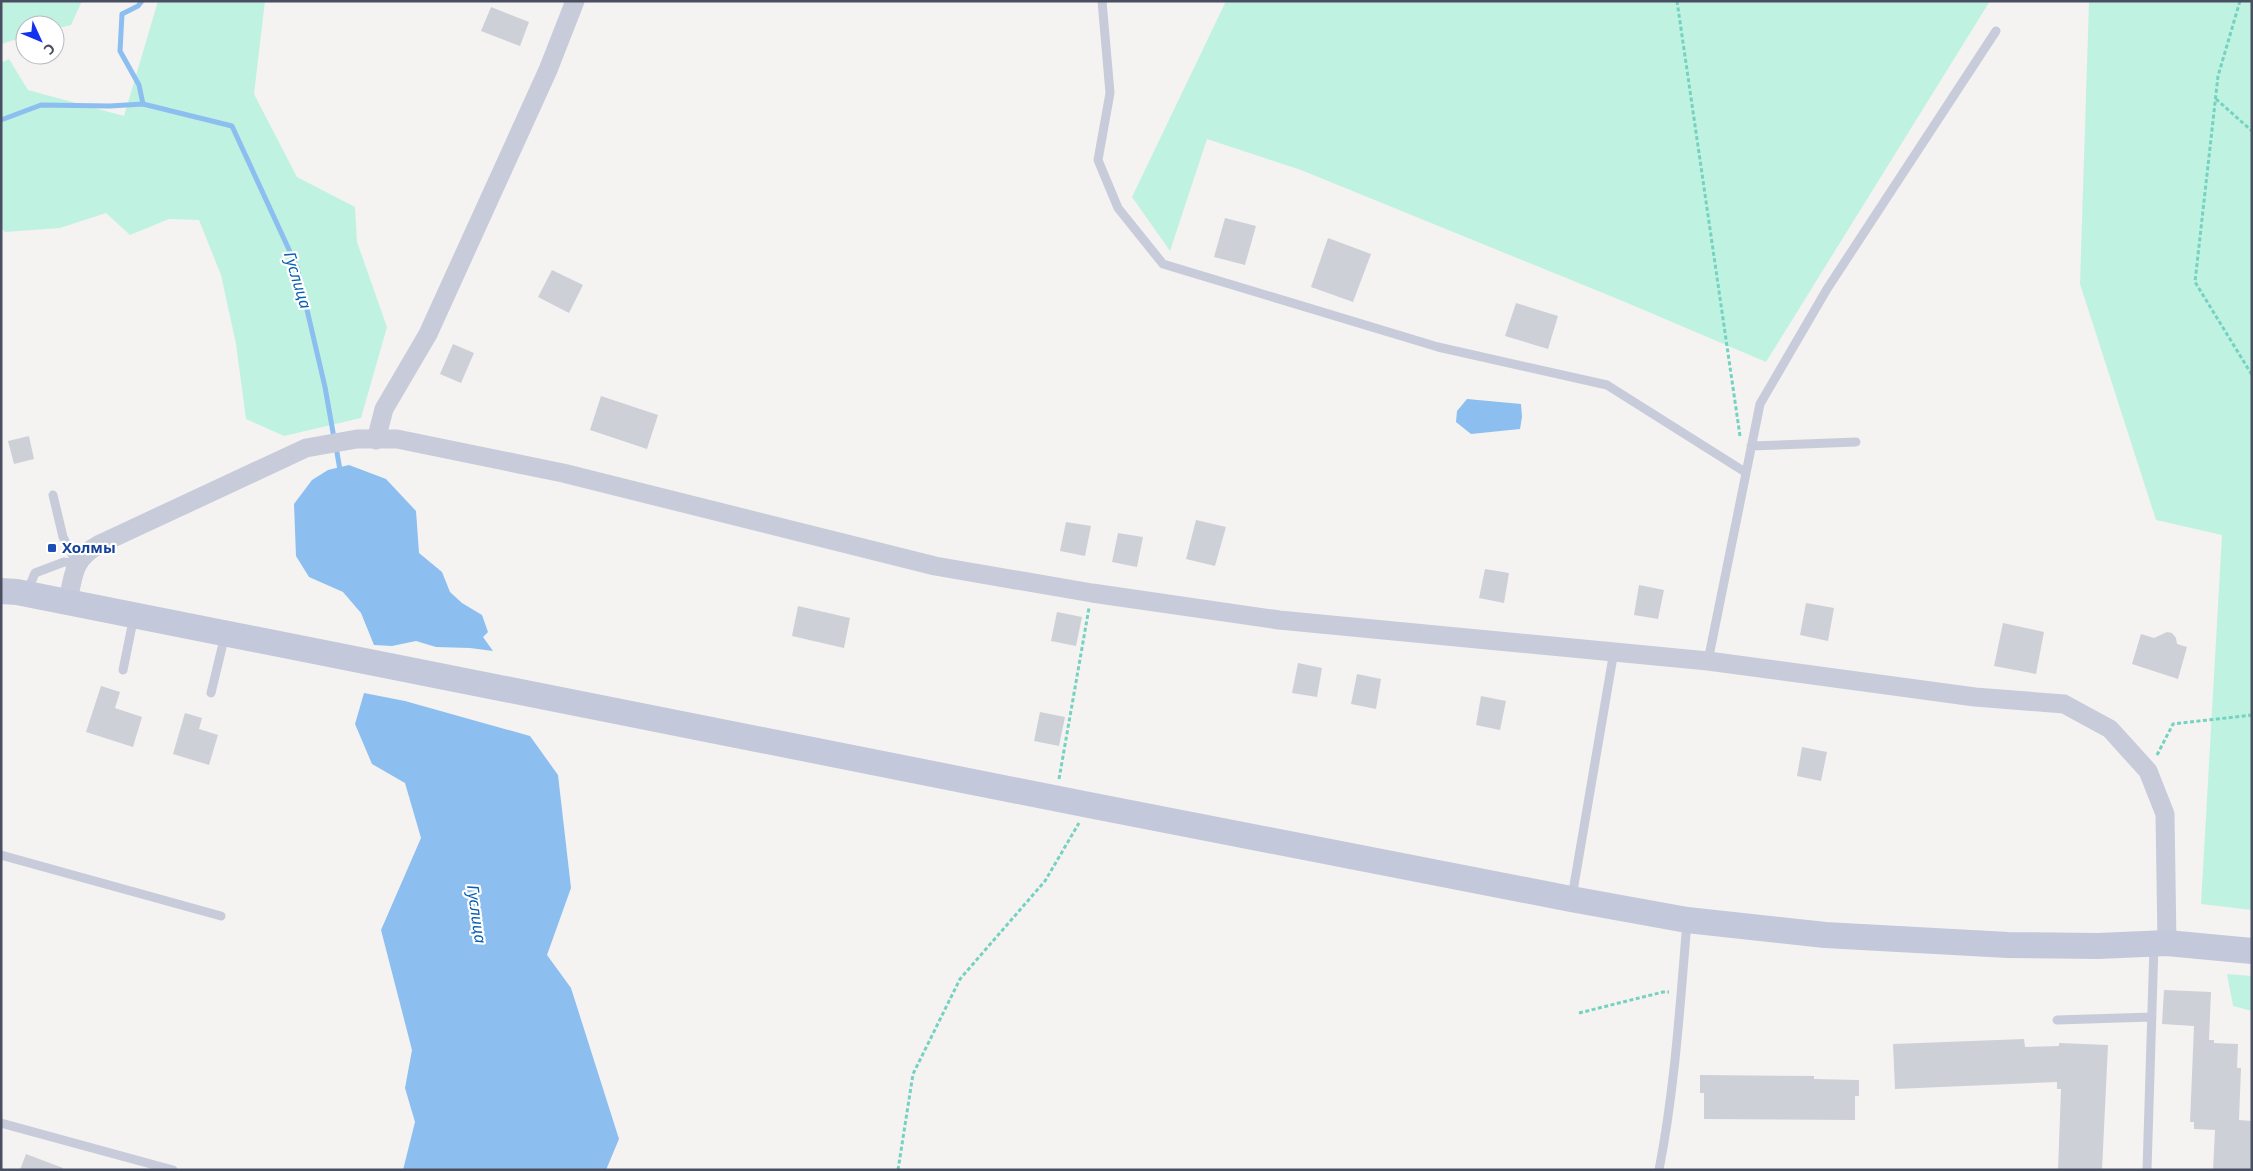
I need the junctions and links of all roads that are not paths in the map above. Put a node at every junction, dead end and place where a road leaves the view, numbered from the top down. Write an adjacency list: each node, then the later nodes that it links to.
1 (575, 1): 4 (street)
2 (1102, 1): 7 (lane)
3 (1996, 31): 6 (lane)
4 (376, 440): 9 (street); 15 (street)
5 (1856, 442): 6 (lane)
6 (1751, 446): 7 (lane)
7 (1745, 472): 16 (lane)
8 (53, 495): 9 (lane)
9 (77, 564): 11 (lane); 12 (street)
10 (1, 591): 11 (main road)
11 (27, 594): 12 (main road)
12 (68, 603): 13 (main road)
13 (134, 616): 14 (main road); 17 (lane)
14 (225, 634): 18 (lane); 20 (main road)
15 (1614, 651): 16 (street); 20 (lane)
16 (1708, 661): 23 (street)
17 (123, 670)
18 (211, 693)
19 (1, 855): 21 (lane)
20 (1571, 900): 22 (main road)
21 (221, 916)
22 (1687, 920): 23 (main road); 29 (lane)
23 (2160, 943): 24 (main road); 25 (lane)
24 (2252, 952)
25 (2152, 1017): 26 (lane); 30 (lane)
26 (2057, 1020)
27 (1, 1123): 28 (lane)
28 (173, 1170)
29 (1659, 1170)
30 (2147, 1170)

